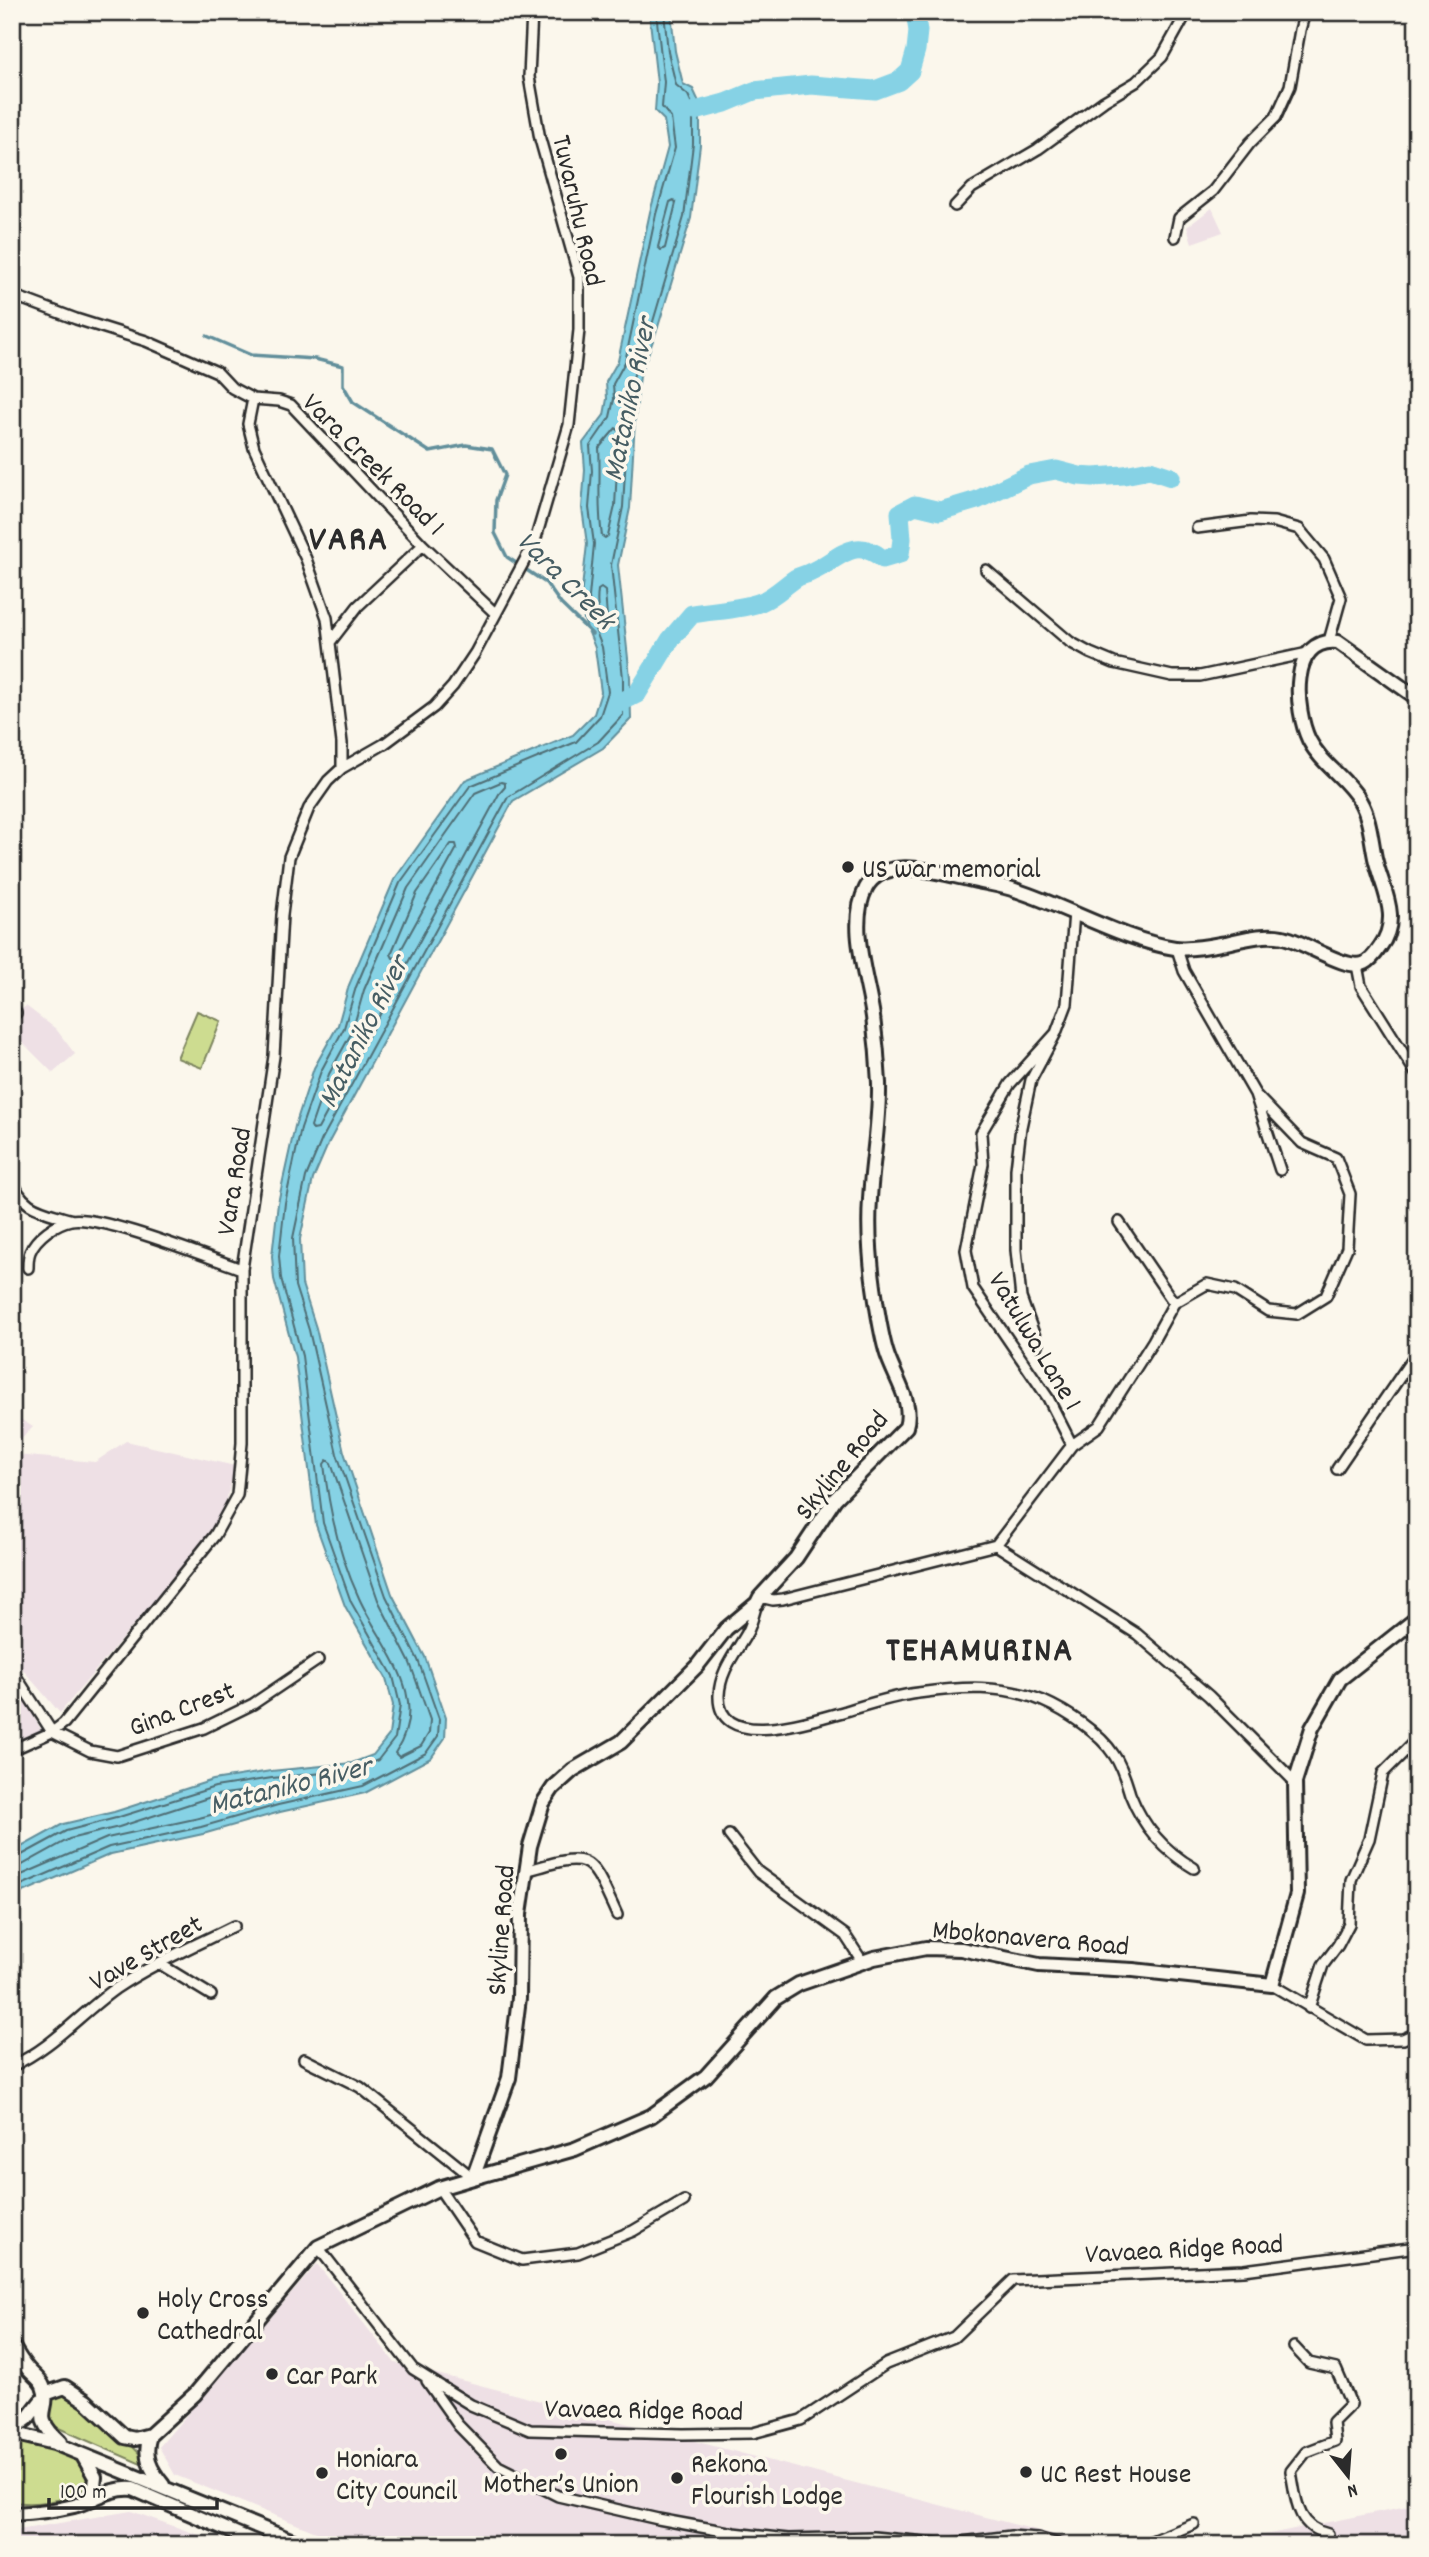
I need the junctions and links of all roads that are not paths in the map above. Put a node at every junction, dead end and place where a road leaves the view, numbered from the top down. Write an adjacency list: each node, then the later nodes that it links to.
1 (532, 12): 11 (street, Tuvaruhu Road)
2 (1187, 12): 4 (street)
3 (1306, 12): 5 (street)
4 (955, 206)
5 (1175, 237)
6 (12, 295): 7 (street, Vara Creek Road 1)
7 (253, 399): 9 (street, Vara Creek Road 1); 12 (street)
8 (1197, 528): 13 (street)
9 (423, 545): 11 (street, Vara Creek Road 1); 12 (street)
10 (986, 570): 14 (street)
11 (496, 614): 16 (street, Vara Road)
12 (331, 641): 16 (street)
13 (1329, 641): 14 (street); 15 (street)
14 (1308, 653): 19 (street)
15 (1417, 698)
16 (342, 768): 28 (street, Vara Road)
17 (1074, 912): 18 (street, Skyline Road); 20 (street); 35 (street, Skyline Road)
18 (1178, 948): 19 (street, Skyline Road); 22 (street)
19 (1357, 965): 21 (street)
20 (1056, 1033): 30 (street); 32 (street, Vatulwa Lane 1)
21 (1417, 1074)
22 (1255, 1094): 23 (street); 29 (street)
23 (1280, 1170)
24 (12, 1177): 25 (street)
25 (72, 1220): 27 (street); 28 (street)
26 (1119, 1222): 29 (street)
27 (28, 1268)
28 (242, 1269): 39 (street, Vara Road)
29 (1174, 1303): 32 (street)
30 (1038, 1345)
31 (1417, 1352): 33 (street)
32 (1072, 1445): 34 (street)
33 (1337, 1469)
34 (996, 1545): 35 (street); 42 (street)
35 (759, 1600): 44 (street); 45 (street, Skyline Road)
36 (1417, 1618): 42 (street)
37 (318, 1660): 39 (street, Gina Crest)
38 (12, 1670): 39 (street)
39 (52, 1732): 41 (street, Vara Road)
40 (1417, 1739): 52 (street)
41 (12, 1750)
42 (1295, 1782): 50 (street)
43 (729, 1835): 48 (street)
44 (1194, 1868)
45 (526, 1871): 46 (street); 56 (street, Skyline Road)
46 (617, 1915)
47 (234, 1926): 49 (street, Vave Street)
48 (862, 1961): 50 (street, Mbokonavera Road); 56 (street, Mbokonavera Road)
49 (160, 1964): 51 (street); 55 (street, Vave Street)
50 (1272, 1985): 52 (street)
51 (211, 1995)
52 (1309, 2008): 53 (street)
53 (1417, 2033)
54 (304, 2059): 56 (street)
55 (12, 2066)
56 (473, 2178): 57 (street)
57 (439, 2188): 58 (street); 59 (street)
58 (684, 2201)
59 (318, 2247): 64 (street, Vavaea Ridge Road); 67 (street)
60 (1412, 2248): 61 (street); 64 (street, Vavaea Ridge Road)
61 (1417, 2254)
62 (12, 2345): 65 (street)
63 (1294, 2347): 79 (street)
64 (424, 2377): 74 (street)
65 (45, 2394): 66 (street); 67 (street); 68 (street)
66 (12, 2431): 68 (street)
67 (150, 2435): 70 (street)
68 (66, 2447): 69 (street)
69 (82, 2455): 70 (street); 71 (street)
70 (165, 2487): 76 (street)
71 (83, 2503): 72 (street); 75 (street)
72 (12, 2514)
73 (1194, 2524): 78 (street)
74 (946, 2544): 77 (street)
75 (263, 2545)
76 (303, 2545)
77 (1062, 2545)
78 (1142, 2545)
79 (1323, 2545)

